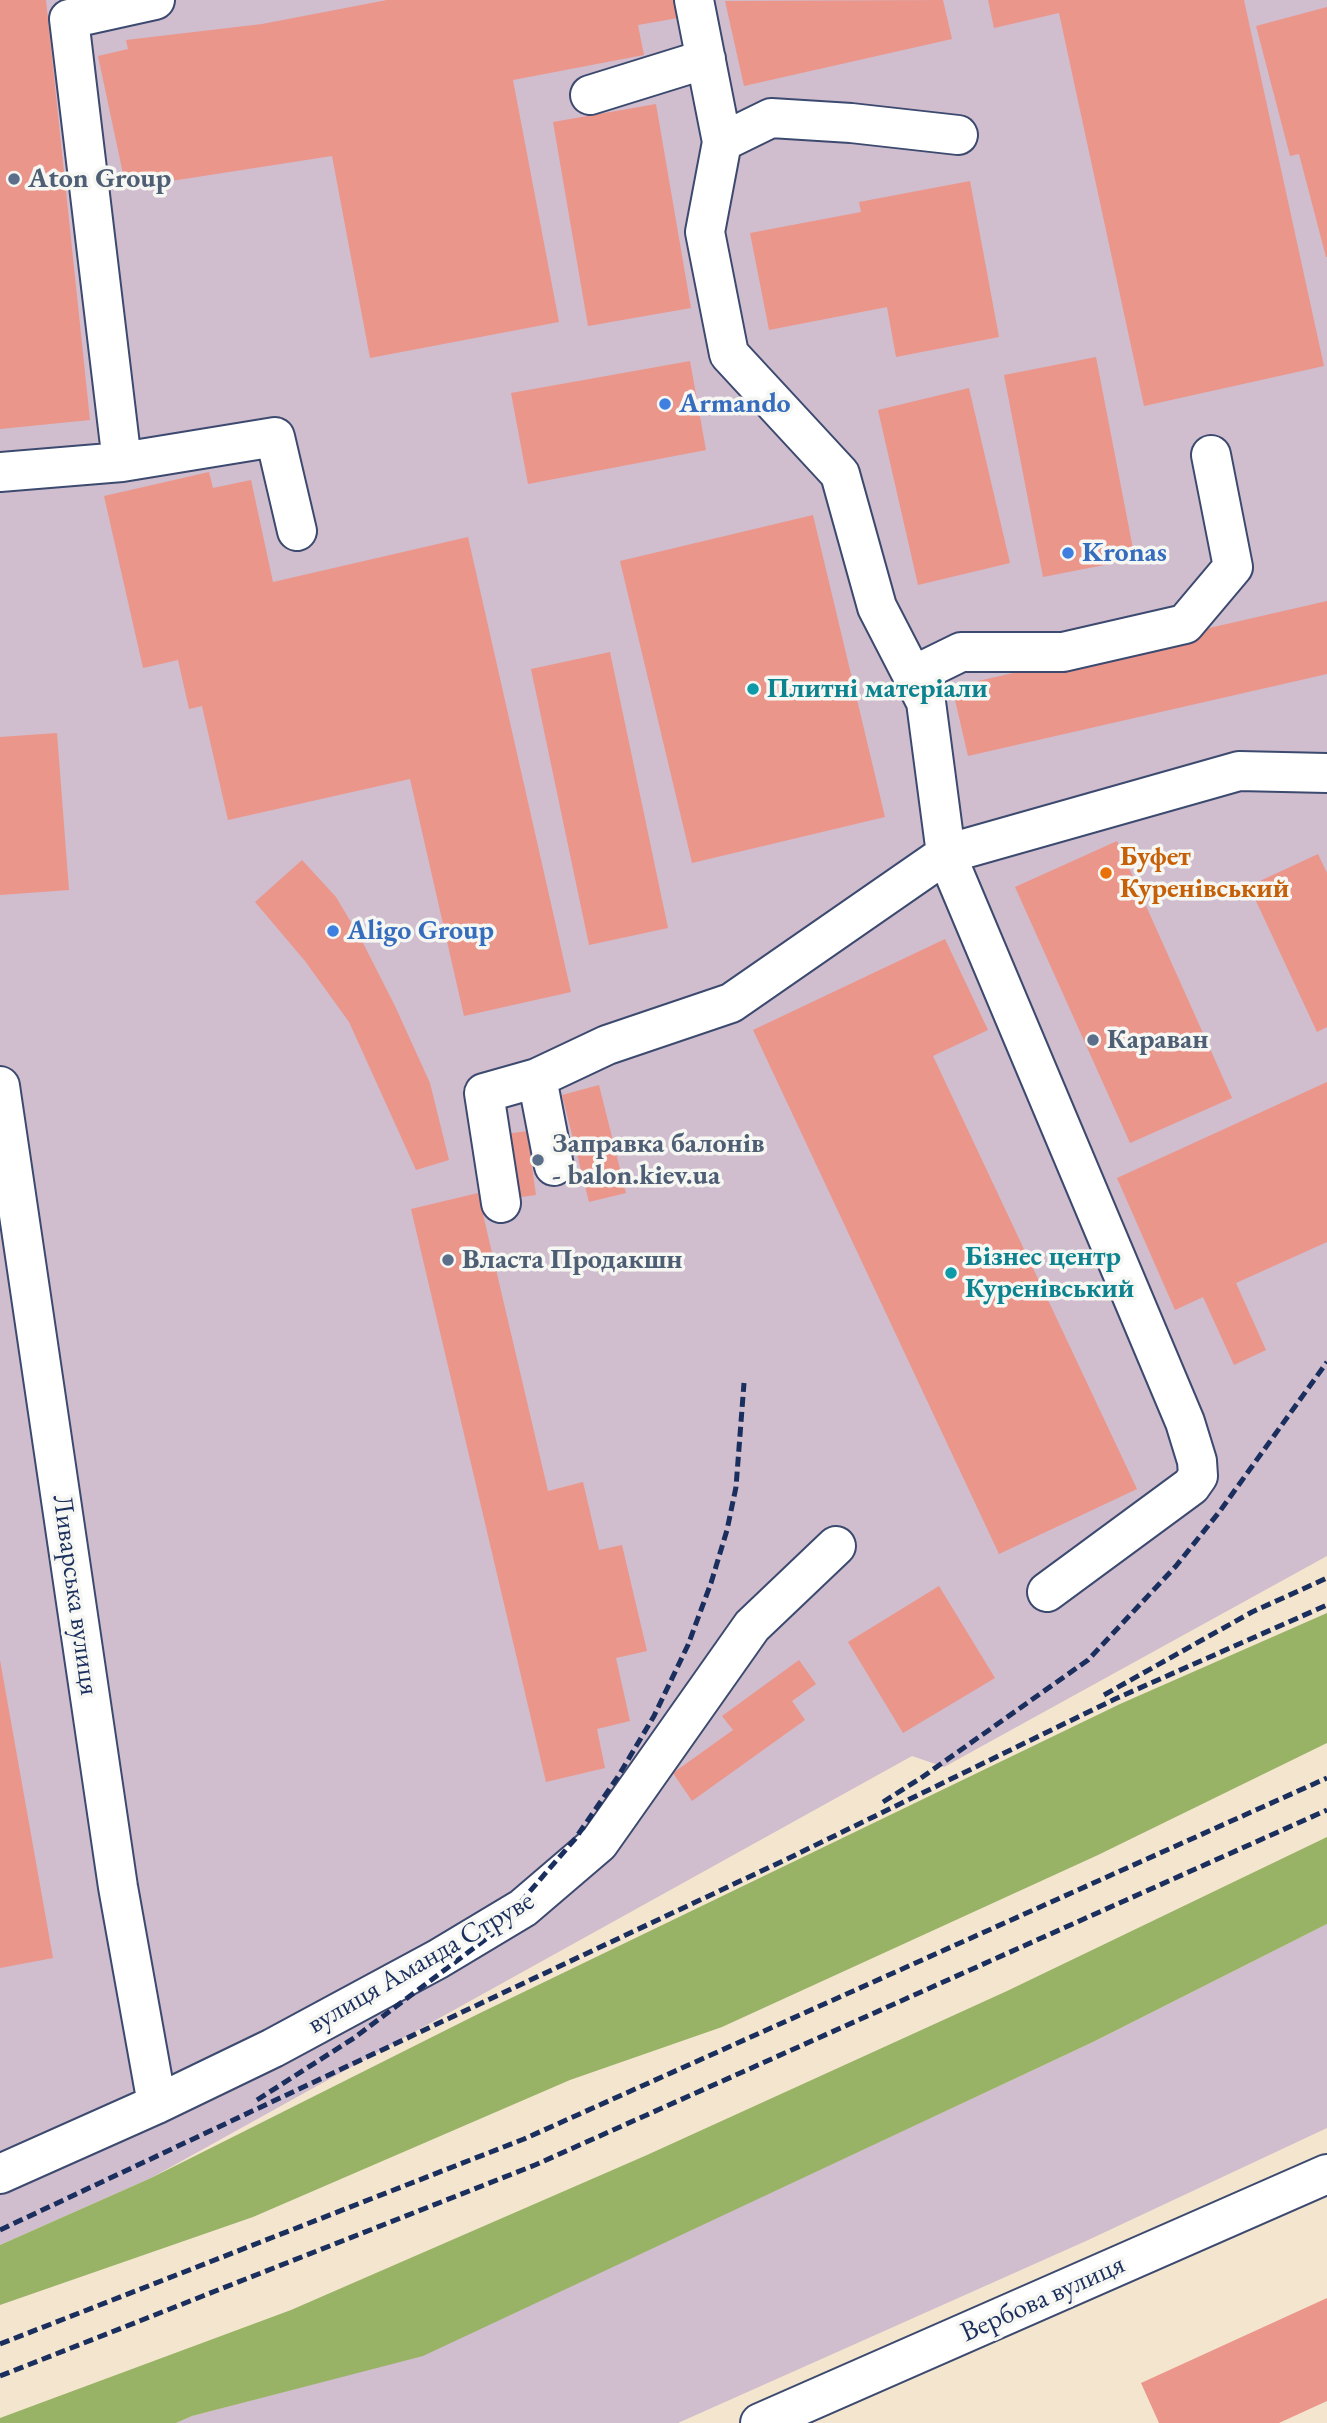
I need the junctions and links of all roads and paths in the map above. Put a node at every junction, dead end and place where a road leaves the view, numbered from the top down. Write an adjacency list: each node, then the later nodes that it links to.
1 (155, 0): 8 (street)
2 (694, 0): 3 (street)
3 (706, 59): 4 (street); 6 (street)
4 (590, 95)
5 (958, 135): 6 (street)
6 (722, 142): 11 (street)
7 (1211, 455): 11 (street)
8 (122, 462): 9 (street); 10 (street)
9 (0, 472)
10 (297, 531)
11 (912, 676): 13 (street)
12 (1327, 773): 13 (street)
13 (946, 854): 14 (street); 19 (street)
14 (537, 1078): 16 (street); 17 (street)
15 (0, 1086): 20 (street, Ливарська вулиця)
16 (554, 1166)
17 (501, 1203)
18 (836, 1546): 20 (street, вулиця Аманда Струве)
19 (1047, 1592)
20 (157, 2104): 21 (street, вулиця Аманда Струве)
21 (0, 2174)
22 (1327, 2174): 23 (street, Вербова вулиця)
23 (760, 2423)

